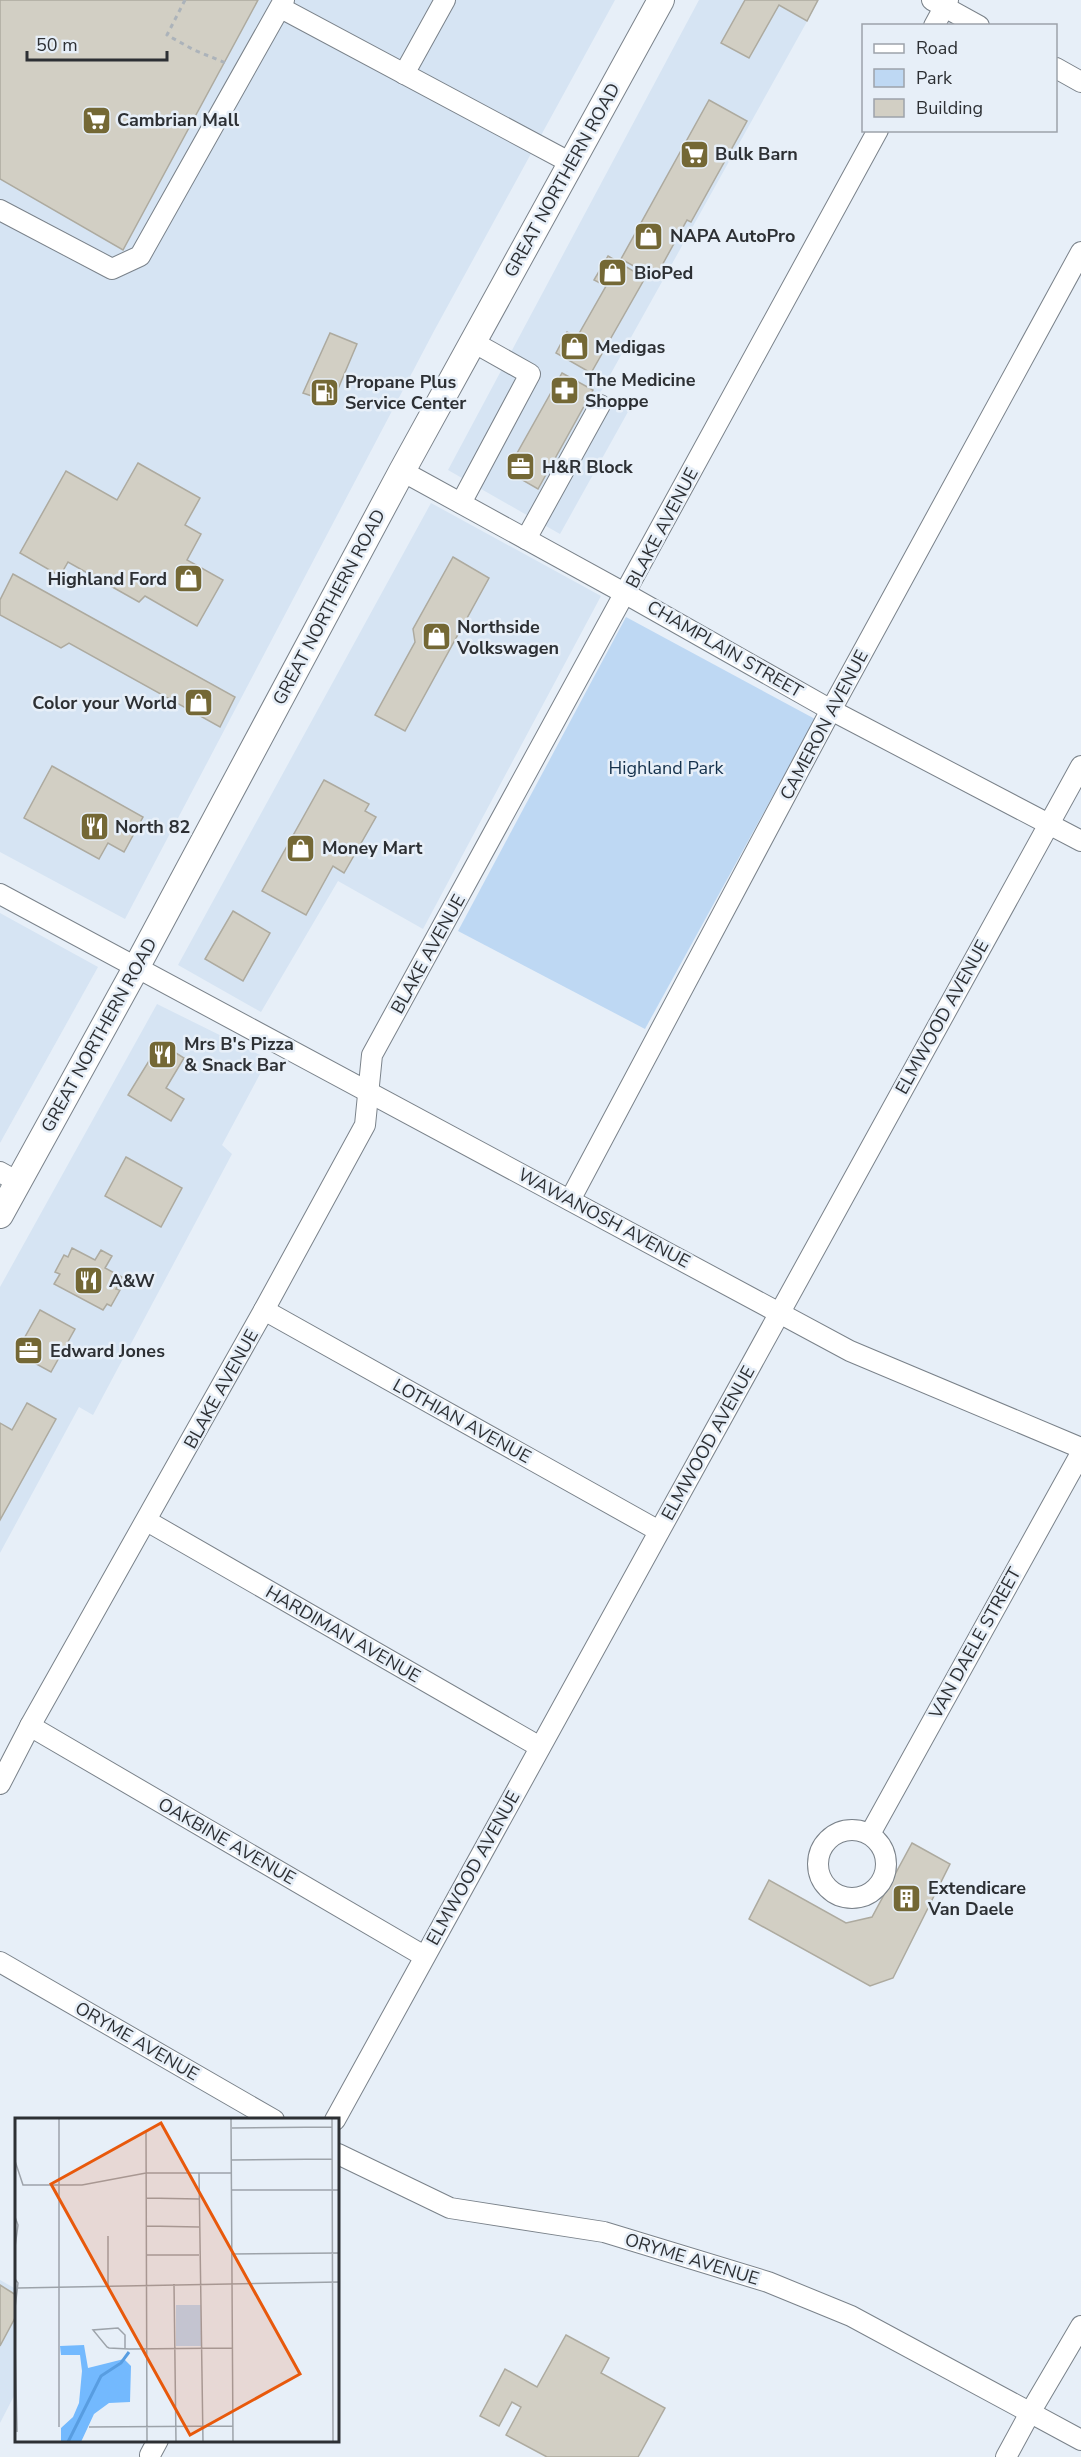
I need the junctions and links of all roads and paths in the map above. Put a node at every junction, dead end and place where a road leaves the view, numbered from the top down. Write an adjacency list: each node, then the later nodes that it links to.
1 (185, 0): 9 (path)
2 (445, 0): 10 (street)
3 (661, 0): 13 (main road, GREAT NORTHERN ROAD)
4 (942, 2): 6 (street); 7 (street)
5 (282, 4): 9 (street); 10 (street)
6 (935, 24)
7 (976, 24)
8 (1057, 69): 11 (street)
9 (243, 73): 14 (street)
10 (404, 74): 13 (street)
11 (1081, 82)
12 (877, 132): 21 (street, BLAKE AVENUE)
13 (571, 163): 16 (main road, GREAT NORTHERN ROAD)
14 (0, 210)
15 (1081, 252): 22 (street, CAMERON AVENUE)
16 (473, 342): 18 (main road, GREAT NORTHERN ROAD); 19 (street)
17 (600, 405): 20 (street)
18 (402, 471): 19 (street, CHAMPLAIN STREET); 27 (main road, GREAT NORTHERN ROAD)
19 (461, 503): 20 (street, CHAMPLAIN STREET)
20 (526, 538): 21 (street, CHAMPLAIN STREET)
21 (626, 594): 22 (street, CHAMPLAIN STREET); 28 (street, BLAKE AVENUE)
22 (831, 710): 24 (street, CHAMPLAIN STREET); 30 (street, CAMERON AVENUE)
23 (1081, 766): 24 (street, ELMWOOD AVENUE)
24 (1049, 825): 25 (street, CHAMPLAIN STREET); 33 (street, ELMWOOD AVENUE)
25 (1081, 841)
26 (0, 894): 27 (street, WAWANOSH AVENUE)
27 (136, 968): 28 (street, WAWANOSH AVENUE); 29 (main road, GREAT NORTHERN ROAD)
28 (368, 1092): 30 (street, WAWANOSH AVENUE); 32 (street, BLAKE AVENUE)
29 (9, 1177): 31 (main road, GREAT NORTHERN ROAD)
30 (570, 1200): 33 (street, WAWANOSH AVENUE)
31 (0, 1215)
32 (264, 1310): 36 (street, BLAKE AVENUE); 37 (street, LOTHIAN AVENUE)
33 (780, 1312): 34 (street, WAWANOSH AVENUE); 37 (street, ELMWOOD AVENUE)
34 (1081, 1448)
35 (1081, 1453): 41 (street, VAN DAELE STREET)
36 (147, 1521): 38 (street, BLAKE AVENUE); 39 (street, HARDIMAN AVENUE)
37 (659, 1531): 39 (street, ELMWOOD AVENUE)
38 (30, 1726): 40 (street, BLAKE AVENUE); 42 (street, OAKBINE AVENUE)
39 (540, 1747): 42 (street, ELMWOOD AVENUE)
40 (0, 1784)
41 (870, 1834)
42 (424, 1956): 45 (street, ELMWOOD AVENUE)
43 (0, 1962): 44 (street, ORYME AVENUE)
44 (271, 2118)
45 (335, 2118)
46 (339, 2154): 48 (street, ORYME AVENUE)
47 (1081, 2326): 48 (street)
48 (1030, 2410): 49 (street, ORYME AVENUE); 50 (street)
49 (1081, 2440)
50 (1006, 2457)

